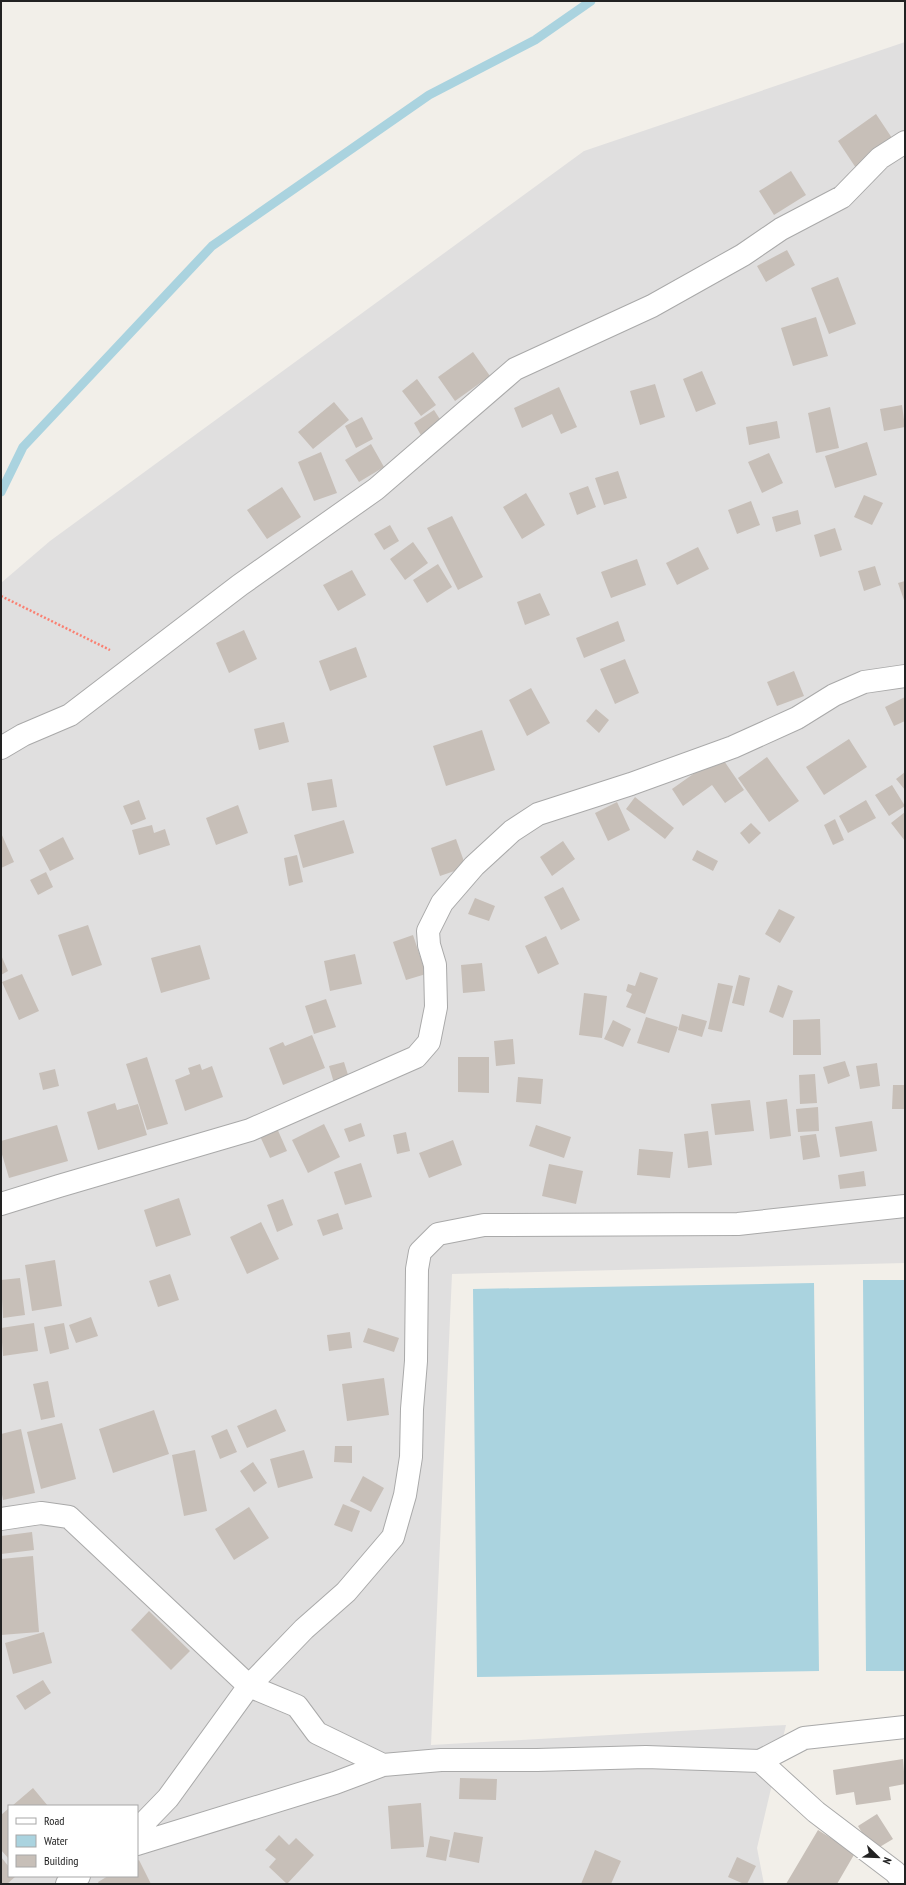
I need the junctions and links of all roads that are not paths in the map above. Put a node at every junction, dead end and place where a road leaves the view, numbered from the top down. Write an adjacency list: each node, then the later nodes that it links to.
1 (905, 142): 3 (street)
2 (905, 676): 4 (street)
3 (1, 748)
4 (1, 1204)
5 (905, 1206): 7 (street)
6 (1, 1519): 7 (street)
7 (249, 1686): 10 (street); 11 (street)
8 (905, 1727): 9 (street)
9 (760, 1761): 10 (street); 15 (street)
10 (383, 1765): 12 (street)
11 (138, 1829)
12 (138, 1844)
13 (77, 1877): 14 (street)
14 (66, 1884)
15 (904, 1884)

